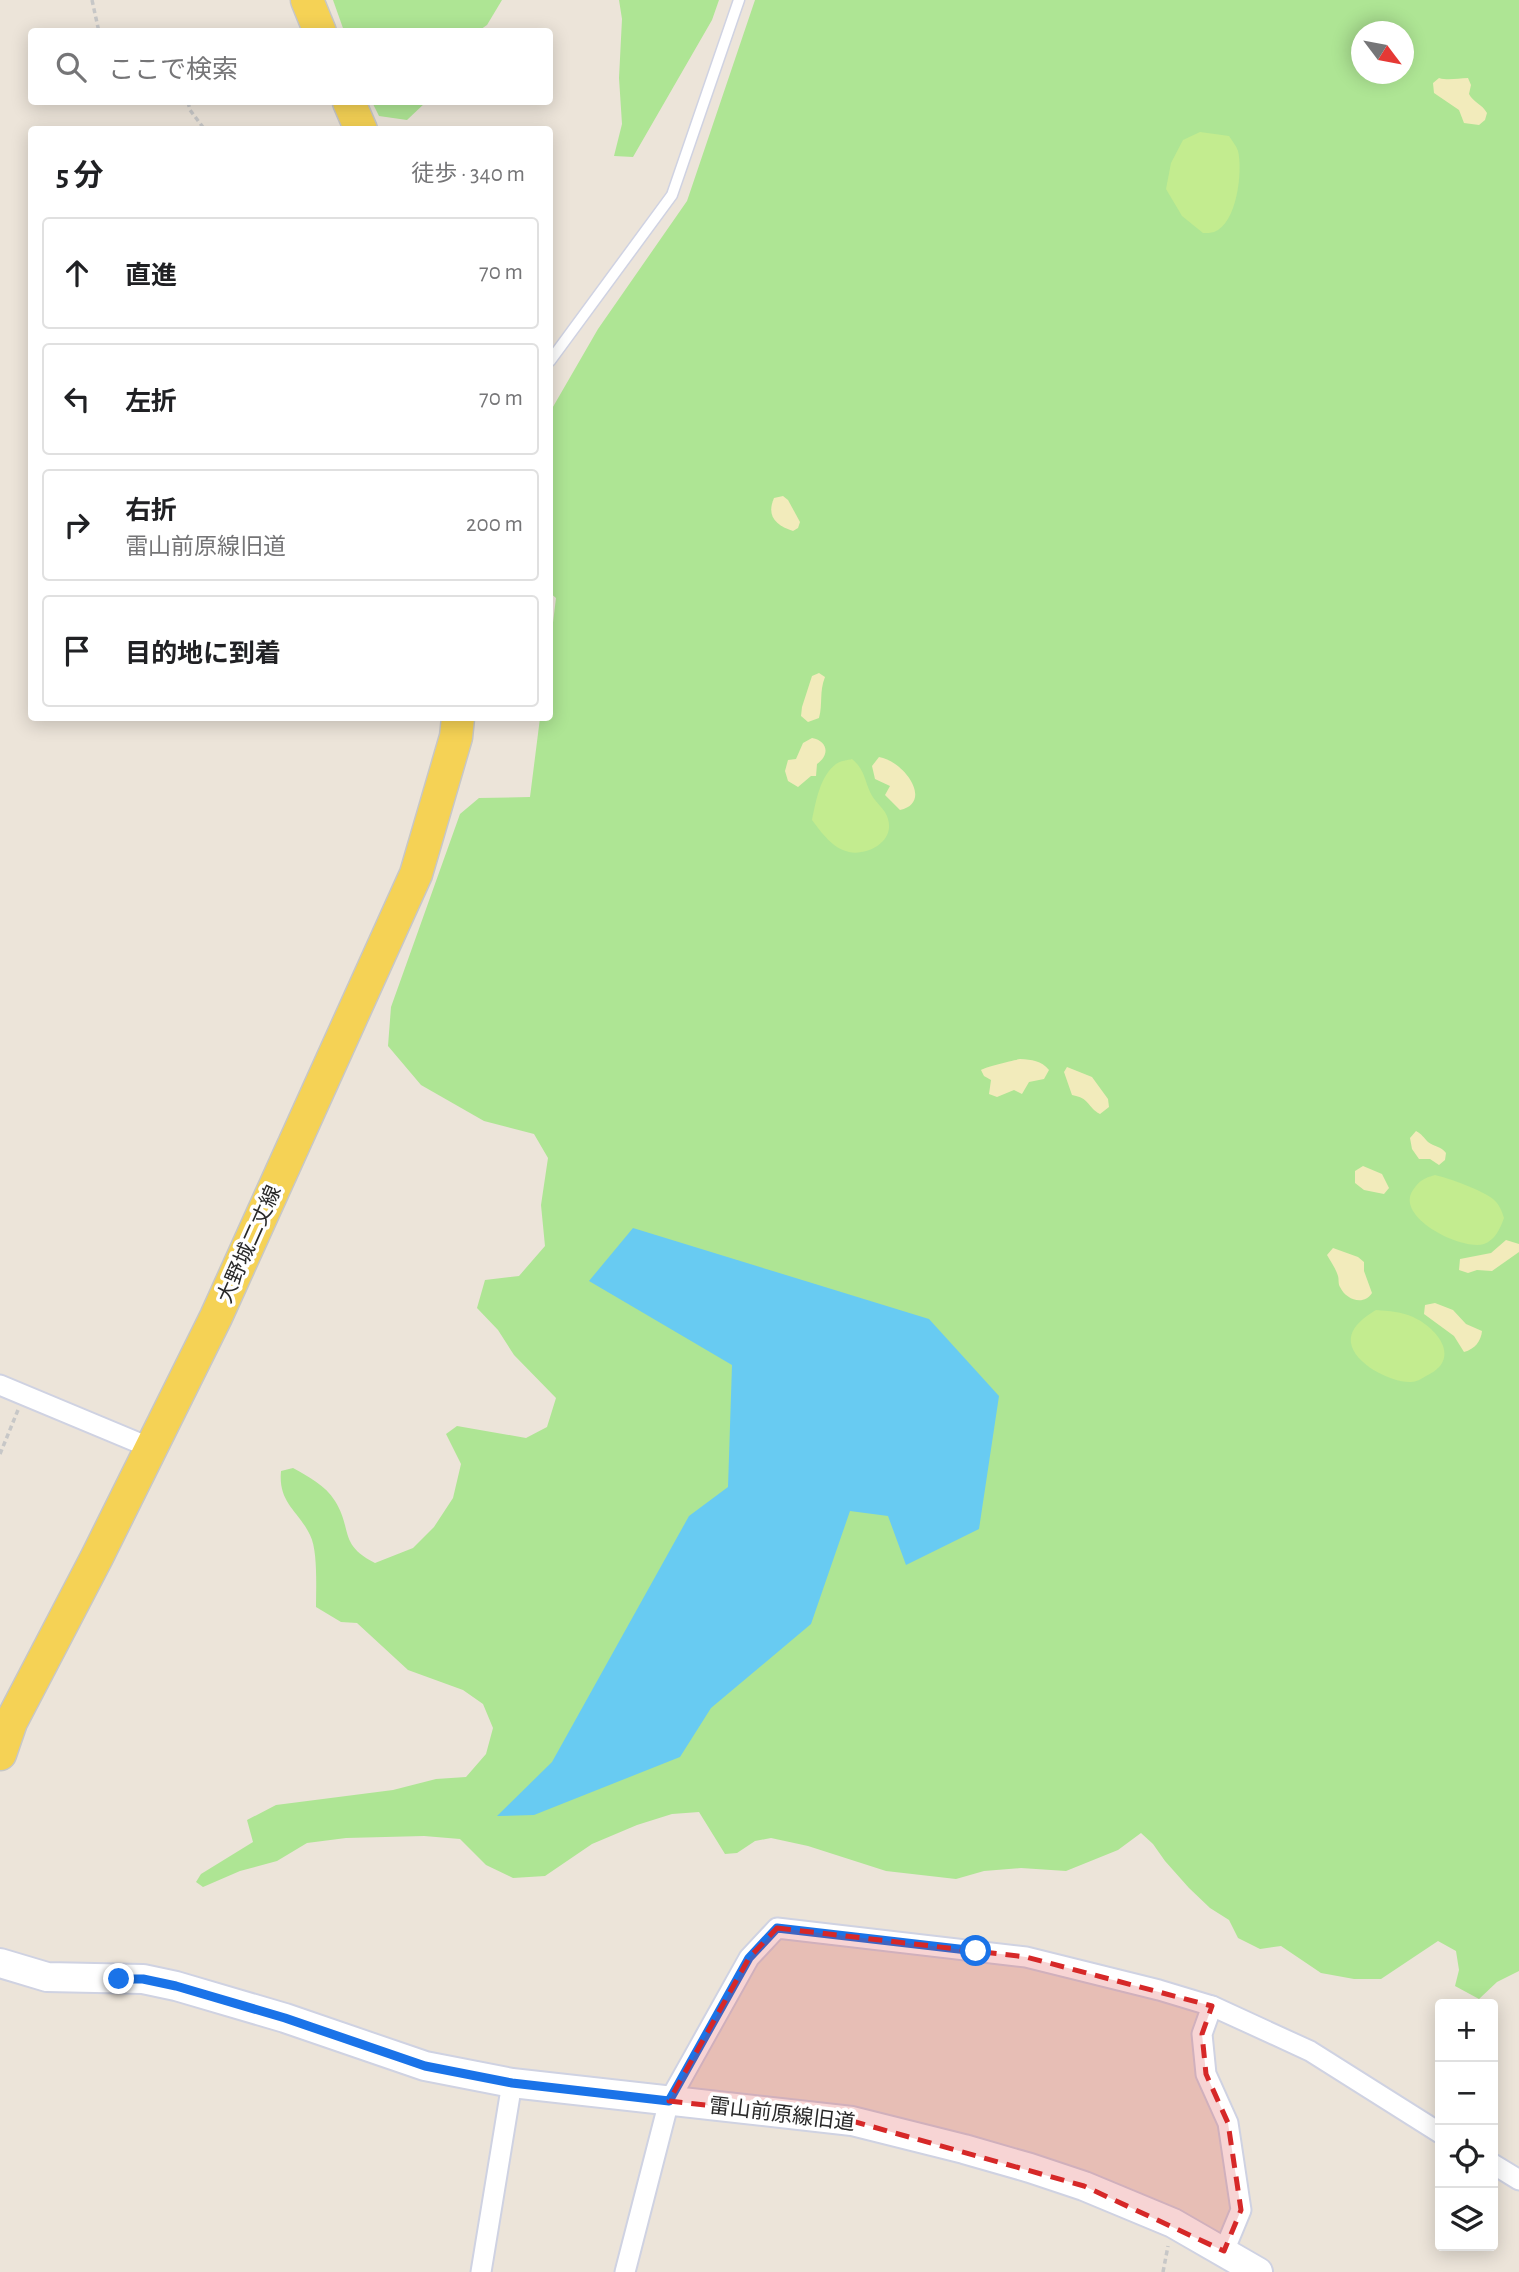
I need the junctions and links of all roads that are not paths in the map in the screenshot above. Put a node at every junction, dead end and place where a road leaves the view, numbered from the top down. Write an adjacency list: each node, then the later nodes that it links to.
1 (307, 0): 3 (main road)
2 (739, 0): 6 (lane)
3 (318, 28)
4 (350, 105): 5 (main road)
5 (359, 126)
6 (553, 357)
7 (458, 721): 9 (main road, 大野城二丈線)
8 (0, 1385): 9 (street)
9 (151, 1448): 10 (main road, 大野城二丈線)
10 (0, 1754)
11 (0, 1963): 13 (street, 雷山前原線旧道)
12 (1212, 2006): 14 (street); 15 (street); 18 (street)
13 (512, 2083): 14 (street, 雷山前原線旧道); 19 (street)
14 (669, 2101): 18 (street, 雷山前原線旧道); 20 (street)
15 (1435, 2130)
16 (1498, 2167): 17 (street)
17 (1519, 2180)
18 (1224, 2251): 21 (street, 雷山前原線旧道)
19 (481, 2272)
20 (625, 2272)
21 (1258, 2272)

